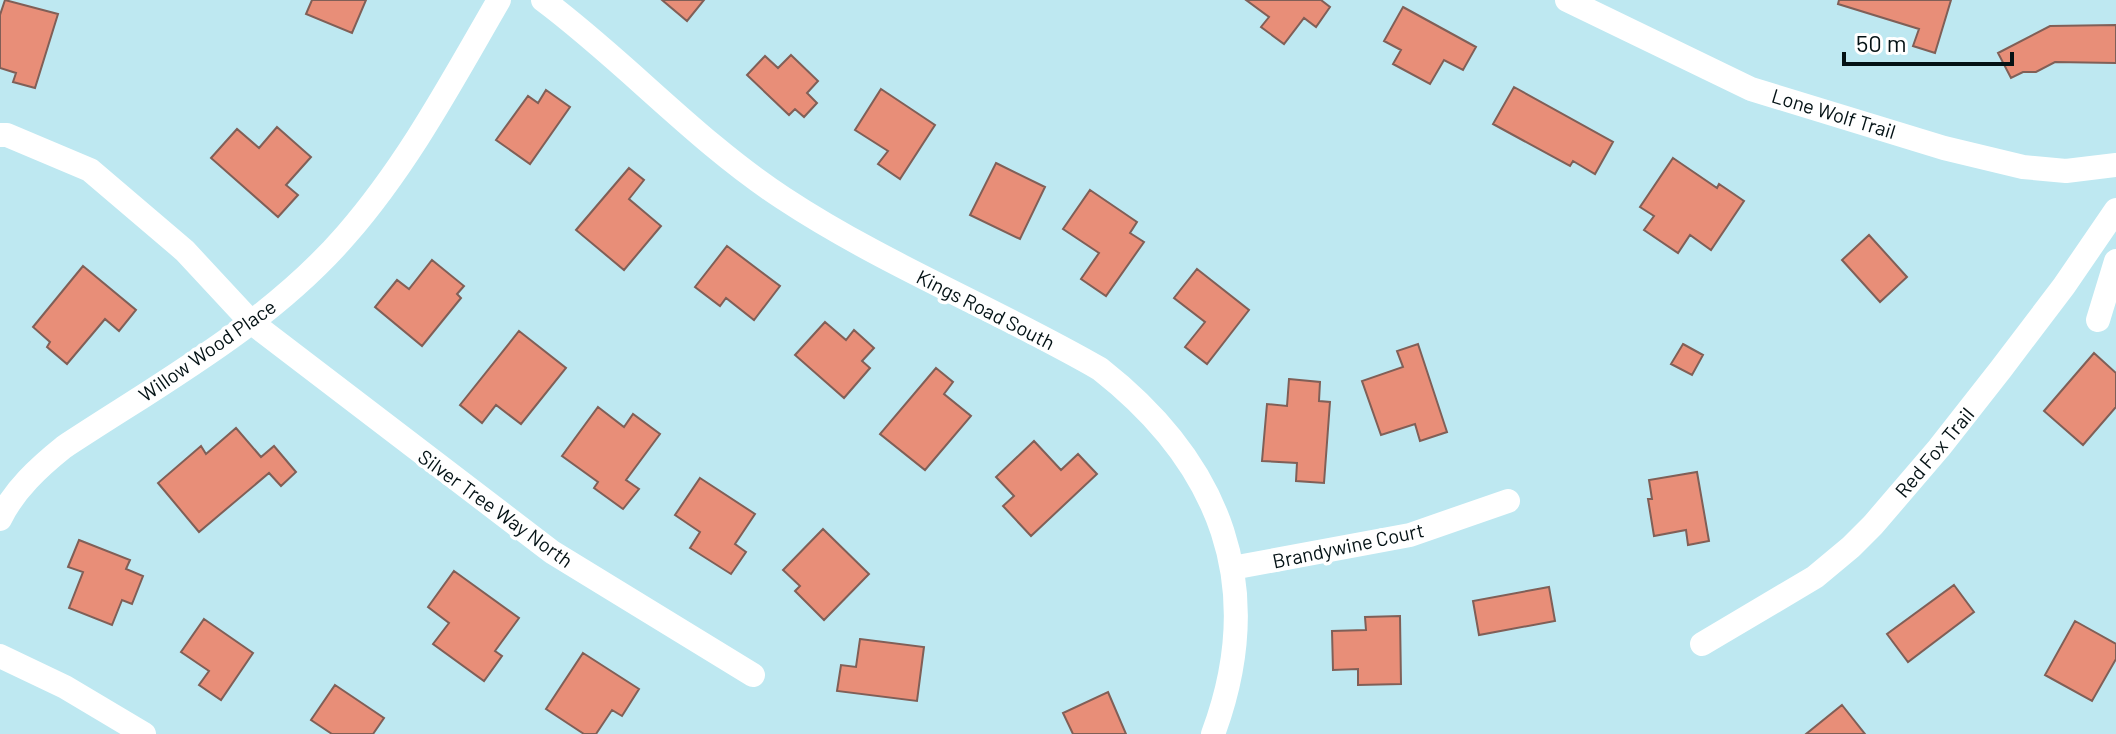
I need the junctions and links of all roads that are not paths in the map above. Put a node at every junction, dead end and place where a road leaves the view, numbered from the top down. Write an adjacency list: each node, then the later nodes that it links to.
1 (499, 0): 9 (street, Willow Wood Place)
2 (543, 0): 12 (street, Kings Road South)
3 (1567, 0): 5 (street, Lone Wolf Trail)
4 (0, 135): 9 (street, Silver Tree Way North)
5 (2116, 165)
6 (2116, 210): 13 (street, Red Fox Trail)
7 (2116, 261): 8 (street)
8 (2098, 320)
9 (251, 322): 11 (street, Willow Wood Place); 15 (street, Silver Tree Way North)
10 (1508, 501): 12 (street, Brandywine Court)
11 (0, 519)
12 (1232, 568): 17 (street, Kings Road South)
13 (1702, 644)
14 (0, 656): 16 (street)
15 (753, 675)
16 (144, 734)
17 (1213, 734)

